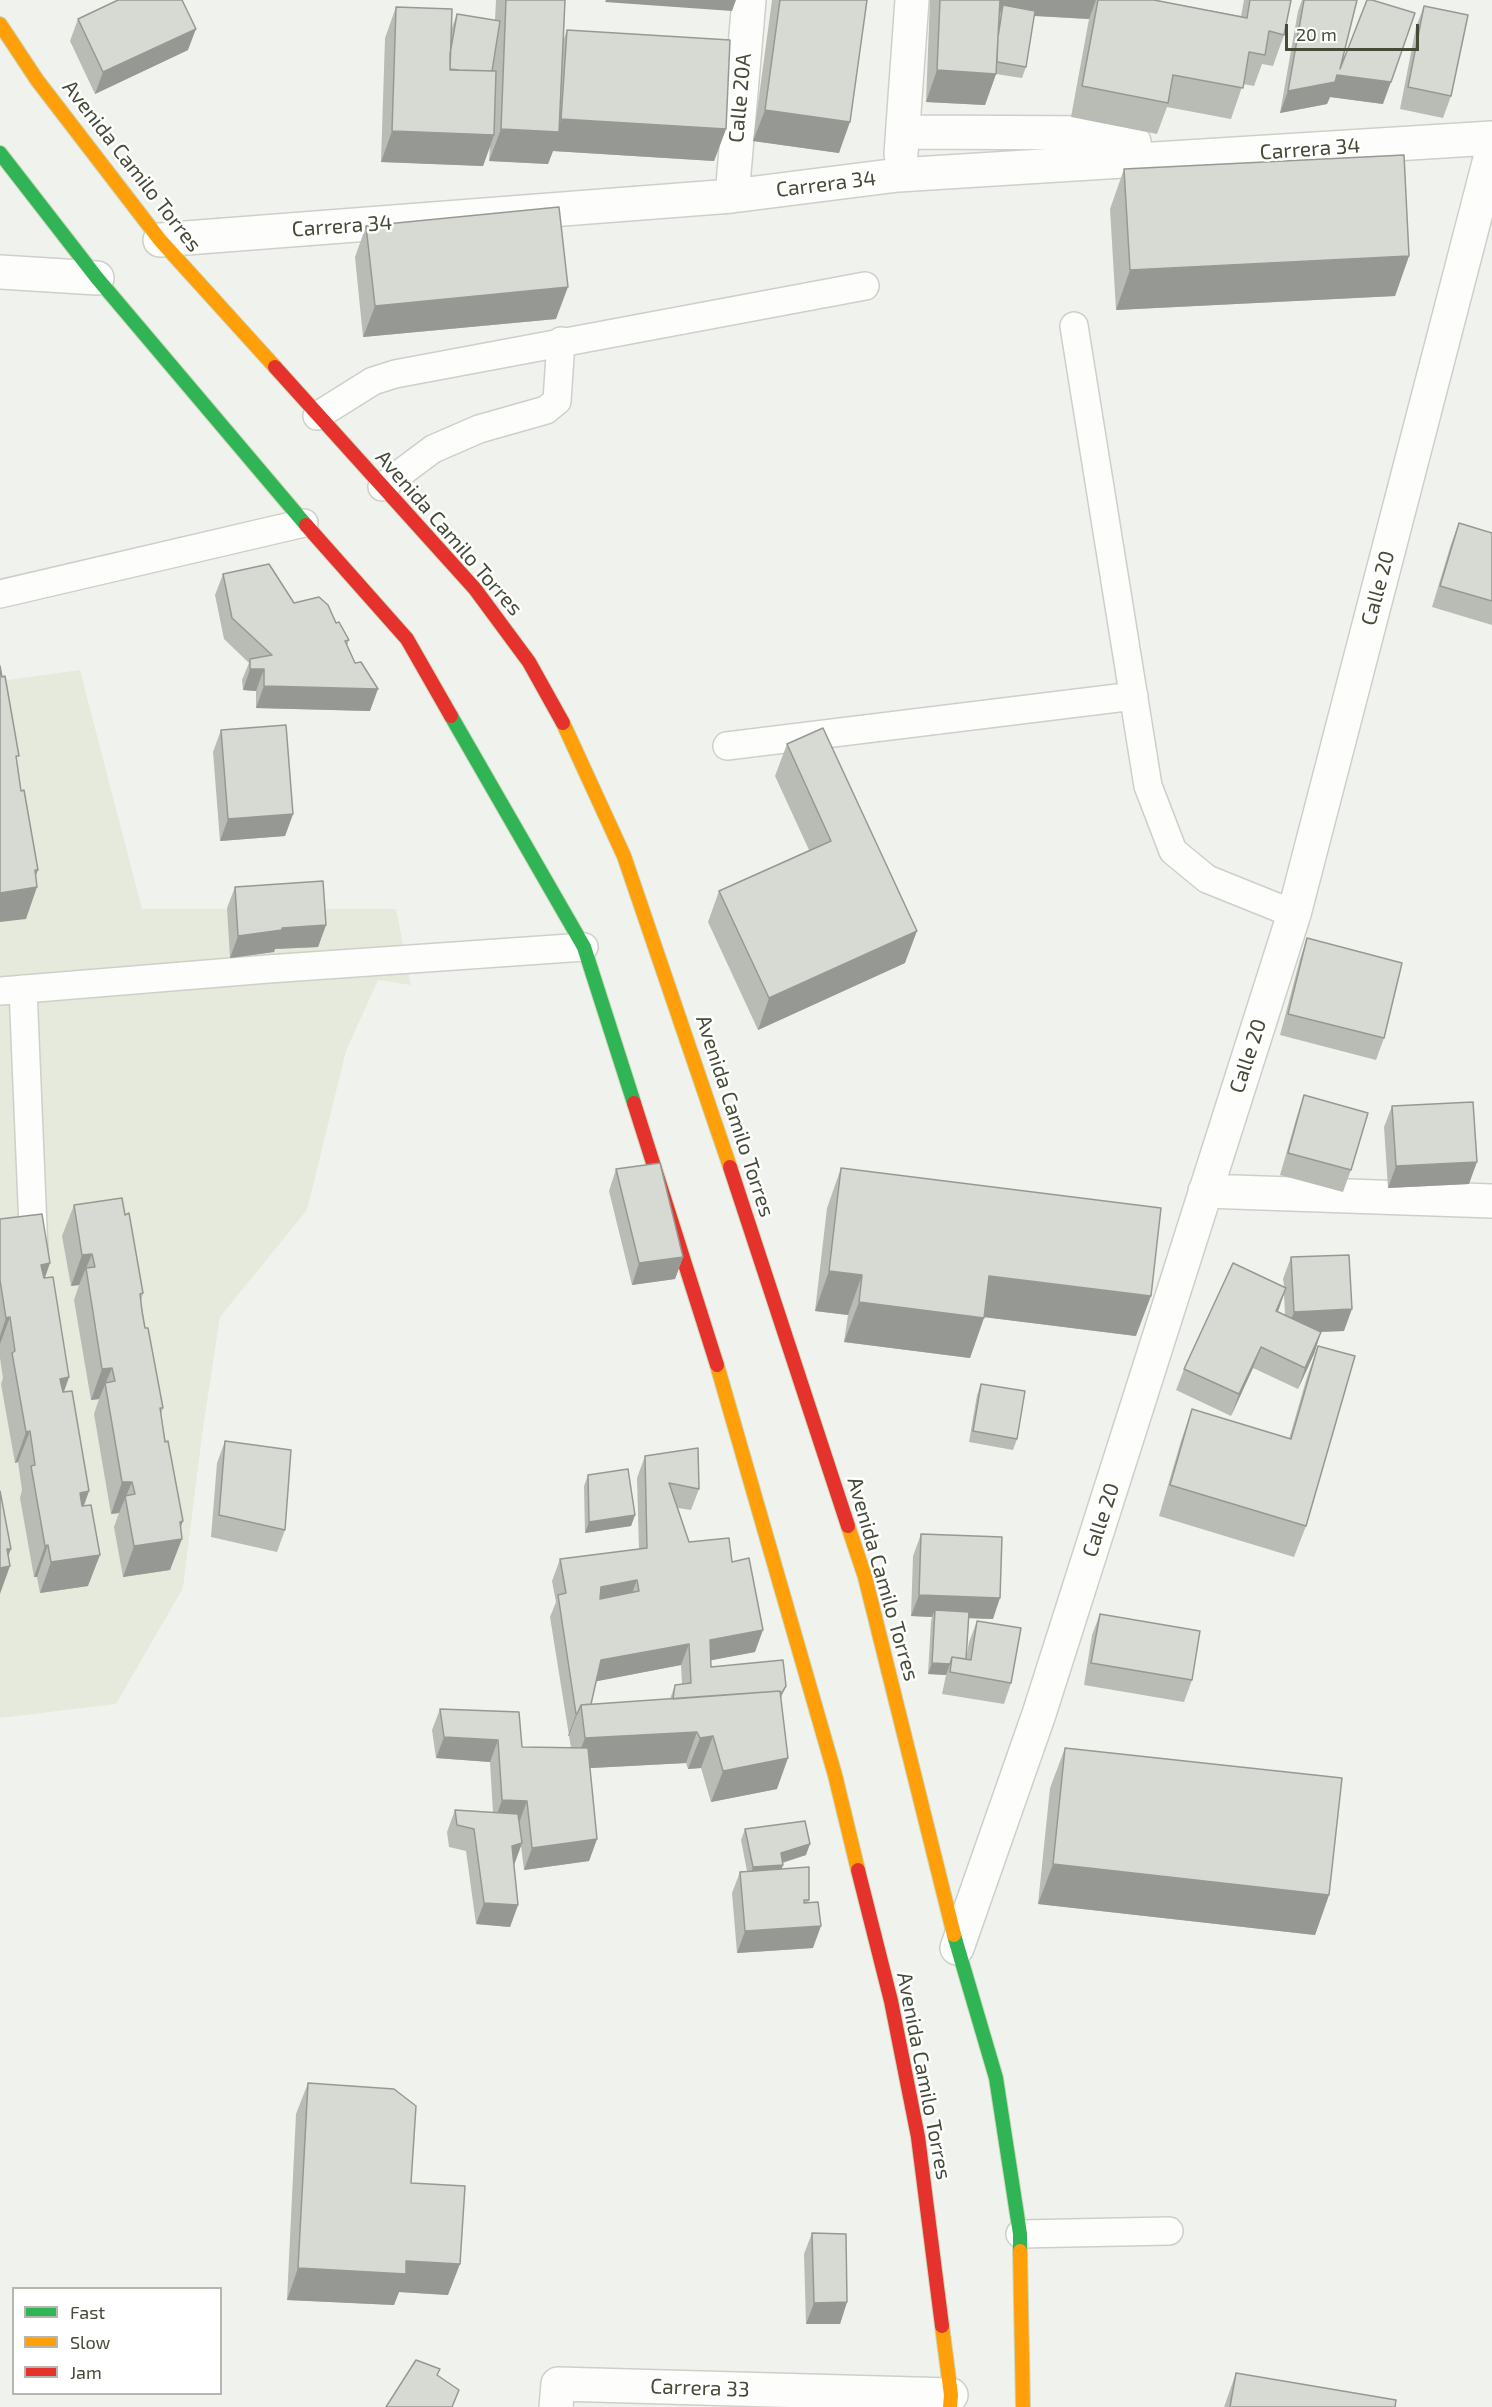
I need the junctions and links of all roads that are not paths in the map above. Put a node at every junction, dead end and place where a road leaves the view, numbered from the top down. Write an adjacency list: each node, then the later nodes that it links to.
1 (749, 0): 10 (street, Calle 20A)
2 (912, 0): 4 (street)
3 (0, 24): 11 (main road, Avenida Camilo Torres)
4 (903, 132): 8 (street); 9 (street)
5 (1492, 138): 8 (street, Carrera 34)
6 (1492, 151): 23 (street, Calle 20)
7 (0, 153): 13 (main road, Avenida Camilo Torres)
8 (1135, 160): 9 (street, Carrera 34)
9 (898, 175): 10 (street, Carrera 34)
10 (732, 196): 11 (street, Carrera 34)
11 (160, 240): 17 (main road, Avenida Camilo Torres)
12 (0, 272): 13 (street)
13 (97, 278): 19 (main road, Avenida Camilo Torres)
14 (865, 286): 16 (lane)
15 (1074, 326): 21 (lane)
16 (561, 341): 17 (lane); 18 (lane)
17 (317, 416): 18 (main road, Avenida Camilo Torres)
18 (382, 487): 29 (main road, Avenida Camilo Torres)
19 (304, 523): 20 (lane); 24 (main road, Avenida Camilo Torres)
20 (0, 594)
21 (1134, 696): 22 (lane); 23 (lane)
22 (727, 746)
23 (1294, 914): 26 (street, Calle 20)
24 (584, 947): 25 (lane); 33 (main road, Avenida Camilo Torres)
25 (11, 990): 28 (lane)
26 (1205, 1191): 27 (street); 29 (street, Calle 20)
27 (1492, 1202)
28 (35, 1280)
29 (957, 1948): 31 (main road, Avenida Camilo Torres)
30 (1169, 2231): 31 (lane)
31 (1020, 2234): 34 (main road, Avenida Camilo Torres)
32 (557, 2395): 33 (street, Carrera 33)
33 (950, 2401)
34 (1023, 2407): 35 (street)
35 (1028, 2407)

